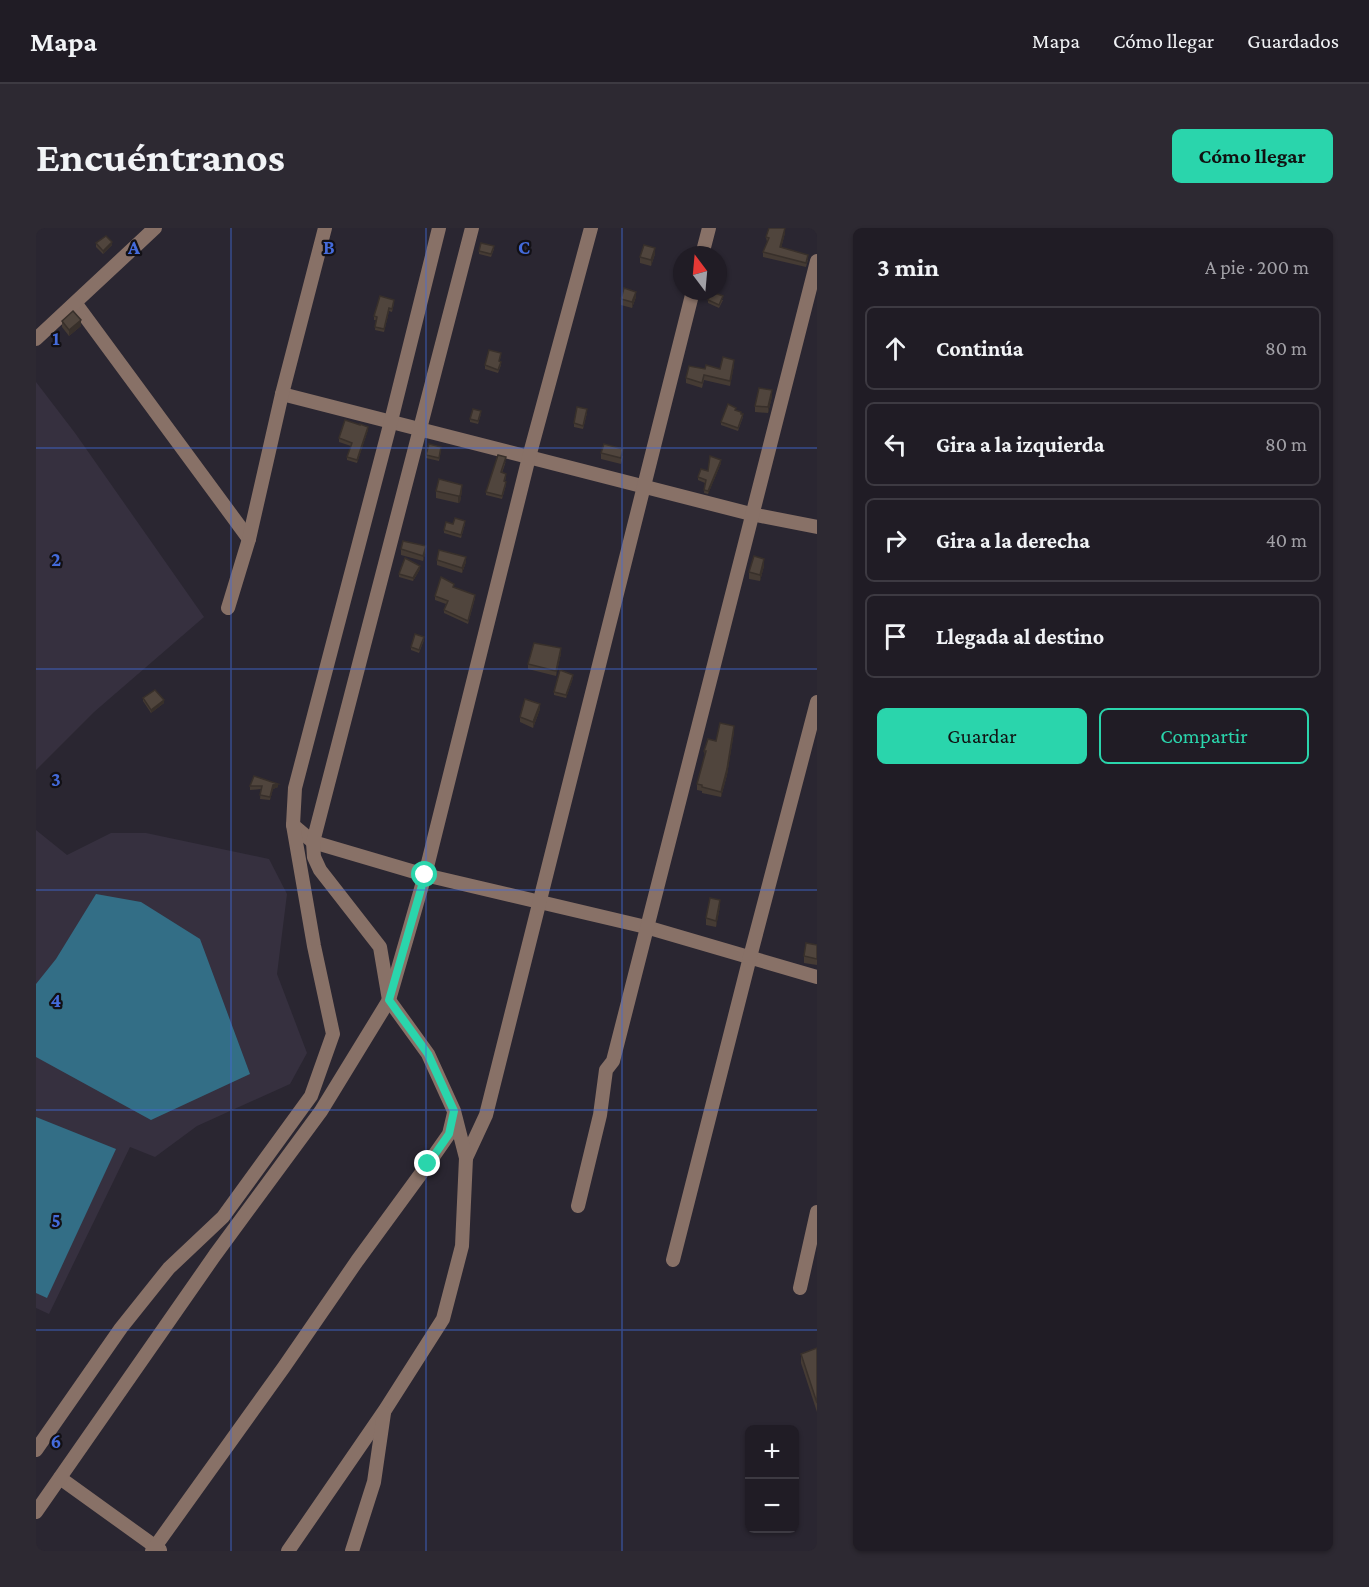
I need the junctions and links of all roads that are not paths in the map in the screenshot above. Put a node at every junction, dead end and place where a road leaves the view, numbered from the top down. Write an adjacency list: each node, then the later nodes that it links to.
1 (325, 228): 12 (street)
2 (439, 228): 13 (street)
3 (472, 228): 14 (street)
4 (591, 228): 15 (street)
5 (709, 228): 7 (street)
6 (152, 229): 10 (street)
7 (704, 246)
8 (817, 261): 17 (street)
9 (691, 300): 16 (street)
10 (76, 304): 11 (street); 19 (street)
11 (36, 339)
12 (282, 394): 13 (street); 19 (street)
13 (391, 422): 14 (street); 22 (street)
14 (419, 429): 15 (street); 23 (street)
15 (529, 457): 16 (street); 24 (street)
16 (644, 486): 17 (street); 25 (street)
17 (752, 514): 18 (street); 26 (street)
18 (817, 527)
19 (249, 539): 20 (street)
20 (228, 608)
21 (817, 702): 27 (street)
22 (293, 825): 23 (street); 37 (street)
23 (313, 842): 24 (street); 29 (street)
24 (425, 875): 25 (street); 29 (street)
25 (538, 903): 26 (street); 31 (street)
26 (646, 927): 27 (street); 32 (street)
27 (750, 957): 28 (street); 34 (street)
28 (817, 977)
29 (389, 1000): 30 (street); 38 (street)
30 (454, 1111): 31 (street); 40 (street)
31 (466, 1158): 36 (street)
32 (578, 1206)
33 (817, 1212): 35 (street)
34 (673, 1260)
35 (800, 1288)
36 (385, 1410): 41 (street); 42 (street)
37 (36, 1450)
38 (60, 1478): 39 (street); 40 (street)
39 (36, 1512)
40 (156, 1550)
41 (288, 1551)
42 (352, 1551)

